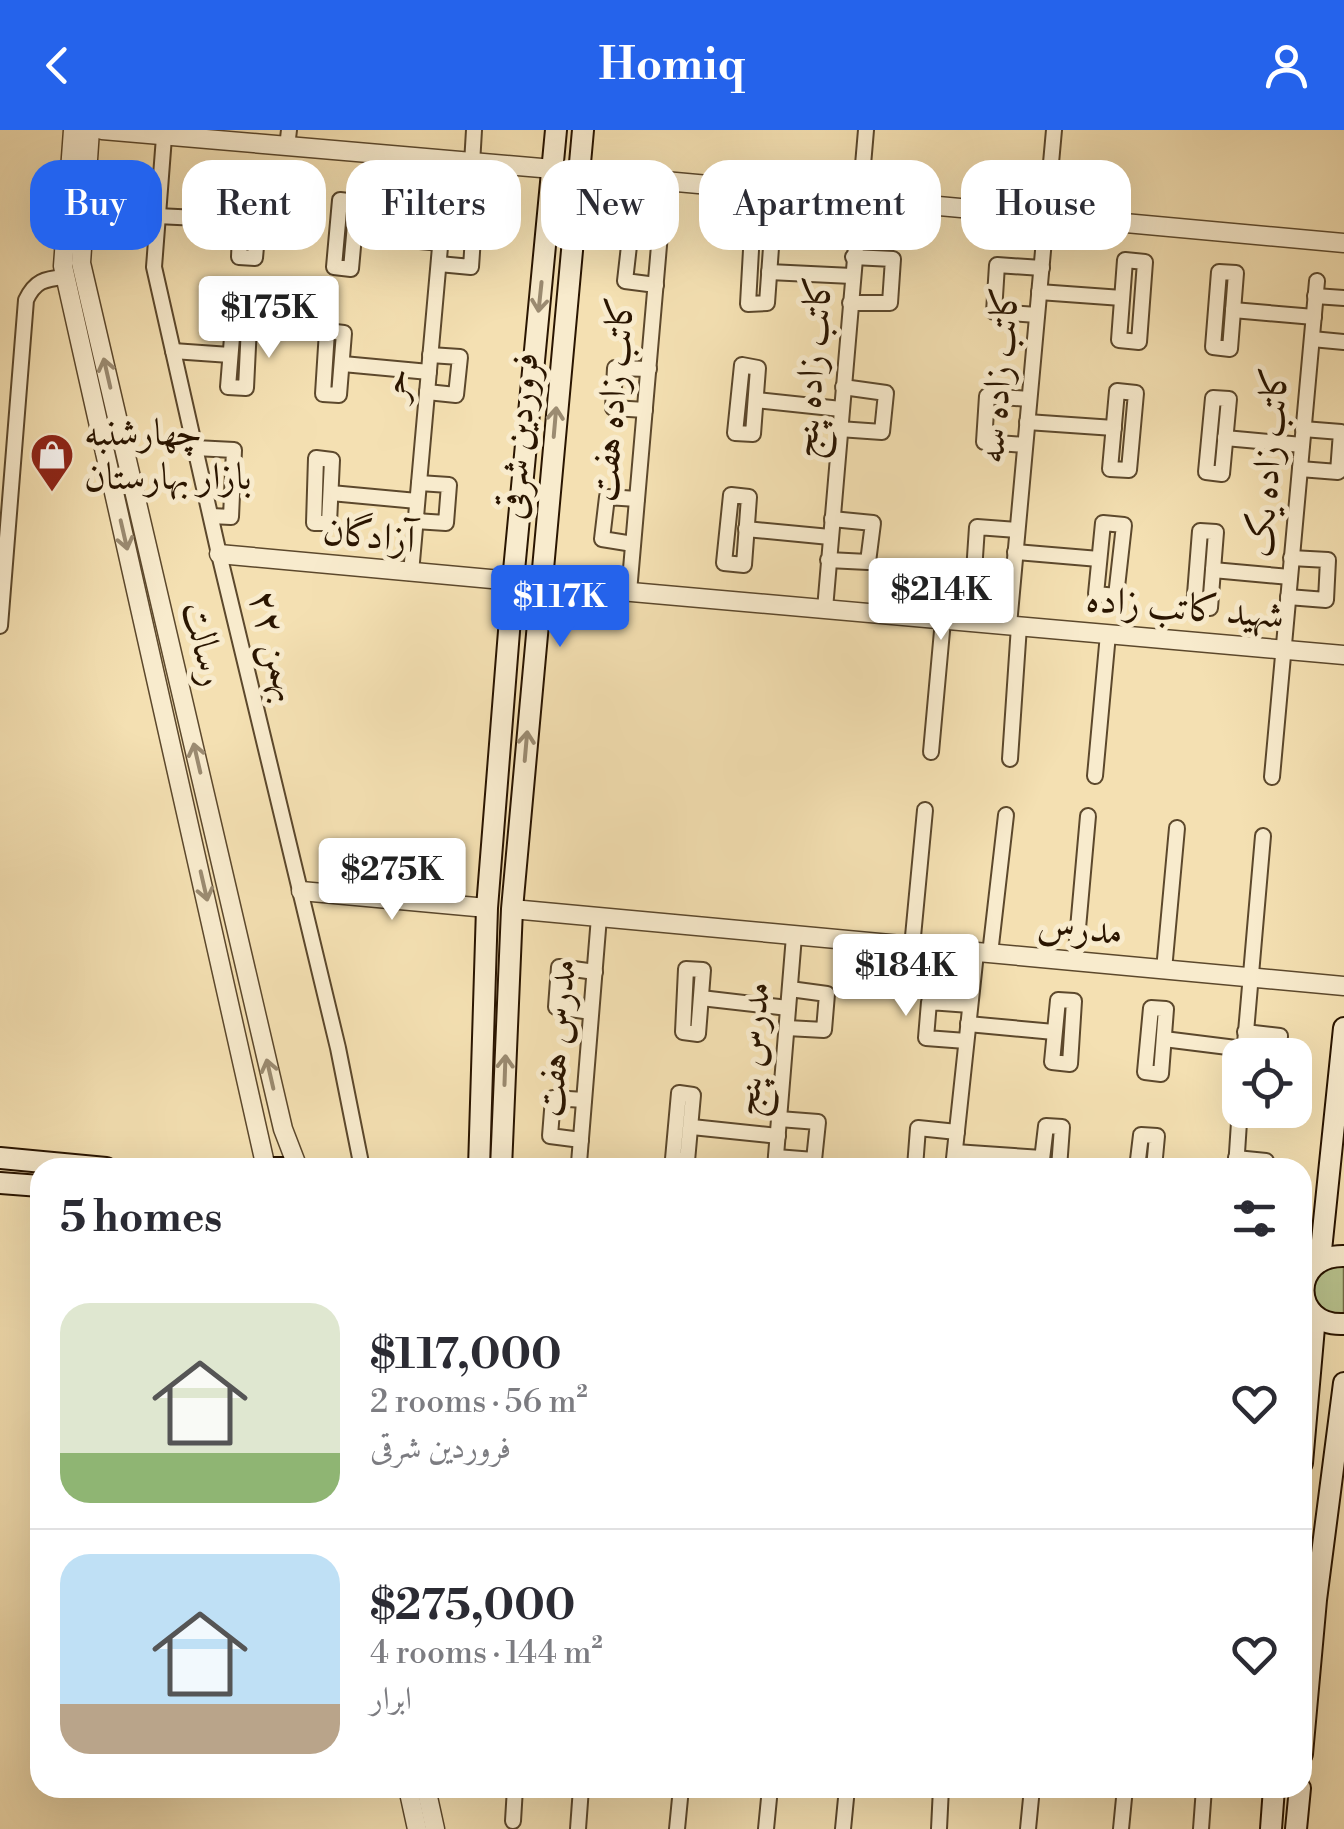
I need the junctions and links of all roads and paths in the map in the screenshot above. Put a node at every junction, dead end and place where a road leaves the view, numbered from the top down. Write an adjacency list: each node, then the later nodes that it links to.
1 (73, 130): 34 (street, رسالت)
2 (90, 130): 141 (street, رسالت, one-way to 2)
3 (102, 130): 9 (street)
4 (474, 130): 13 (street)
5 (556, 130): 14 (main road, فروردین شرقی)
6 (582, 130): 15 (main road, فروردین شرقی)
7 (866, 130): 16 (street, کاتب زاده پنج)
8 (1054, 130): 17 (street, کاتب زاده سه)
9 (164, 137): 10 (street); 11 (street, ۲۲ بهمن)
10 (288, 138): 12 (street)
11 (162, 160)
12 (444, 160)
13 (472, 160)
14 (554, 160)
15 (579, 160)
16 (863, 160)
17 (1051, 160)
18 (1131, 224): 19 (street)
19 (1344, 243)
20 (155, 250): 45 (street, ۲۲ بهمن)
21 (440, 250): 30 (street, حر)
22 (472, 250): 30 (street)
23 (545, 250): 85 (main road, فروردین شرقی, one-way to 85)
24 (570, 250): 86 (main road, فروردین شرقی, one-way to 24)
25 (629, 250): 35 (street)
26 (659, 250): 35 (street, کاتب زاده هفت)
27 (854, 250): 29 (street, کاتب زاده پنج)
28 (1043, 250): 31 (street, کاتب زاده سه)
29 (853, 257): 33 (street, کاتب زاده پنج); 39 (street)
30 (439, 264): 47 (street, حر)
31 (1042, 268): 36 (street, کاتب زاده سه); 41 (street)
32 (769, 272): 32 (street); 33 (street)
33 (852, 276): 39 (street, کاتب زاده پنج)
34 (65, 277): 91 (street); 140 (street, رسالت, one-way to 140)
35 (656, 285): 49 (street, کاتب زاده هفت)
36 (1040, 292): 37 (street); 41 (street, کاتب زاده سه)
37 (1122, 298): 37 (street)
38 (1344, 298): 42 (street, کاتب زاده یک)
39 (850, 303): 51 (street, کاتب زاده پنج)
40 (1233, 310): 40 (street); 42 (street)
41 (1038, 315): 54 (street, کاتب زاده سه)
42 (1314, 317): 43 (street, کاتب زاده یک)
43 (1312, 339): 44 (street); 60 (street, کاتب زاده یک)
44 (1344, 342)
45 (173, 350): 46 (street); 63 (street, ۲۲ بهمن)
46 (230, 354)
47 (430, 355): 50 (street, حر); 52 (street)
48 (343, 364): 50 (street)
49 (648, 369): 56 (street, کاتب زاده هفت); 56 (street)
50 (429, 372): 52 (street, حر)
51 (843, 388): 55 (street, کاتب زاده پنج); 59 (street)
52 (427, 392): 65 (street, حر)
53 (756, 400): 55 (street)
54 (1030, 400): 57 (street, کاتب زاده سه); 62 (street)
55 (841, 409): 59 (street, کاتب زاده پنج)
56 (645, 410): 67 (street, کاتب زاده هفت)
57 (1028, 422): 58 (street); 62 (street, کاتب زاده سه)
58 (1114, 428): 58 (street)
59 (839, 429): 70 (street, کاتب زاده پنج)
60 (1302, 437): 61 (street); 64 (street, کاتب زاده یک); 64 (street)
61 (1226, 438): 61 (street)
62 (1025, 445): 73 (street, کاتب زاده سه)
63 (195, 448): 69 (street, ۲۲ بهمن); 69 (street)
64 (1300, 469): 78 (street, کاتب زاده یک)
65 (419, 483): 68 (street, حر); 71 (street)
66 (331, 493): 68 (street)
67 (637, 499): 75 (street, کاتب زاده هفت); 75 (street)
68 (417, 501): 71 (street, حر)
69 (211, 516): 77 (street, ۲۲ بهمن)
70 (832, 519): 74 (street, کاتب زاده پنج); 80 (street)
71 (416, 521): 82 (street, حر)
72 (746, 529): 72 (street); 74 (street)
73 (1018, 530): 76 (street, کاتب زاده سه); 83 (street)
74 (830, 538): 80 (street, کاتب زاده پنج)
75 (633, 544): 87 (street, کاتب زاده هفت)
76 (1015, 552): 79 (street); 83 (street, کاتب زاده سه)
77 (219, 554): 82 (street, آزادگان); 105 (street, ۲۲ بهمن)
78 (1292, 558): 84 (street, کاتب زاده یک); 88 (street)
79 (1099, 559): 79 (street)
80 (828, 560): 89 (street, کاتب زاده پنج)
81 (1213, 570): 81 (street); 84 (street)
82 (411, 574): 85 (street, آزادگان)
83 (1013, 574): 92 (street, کاتب زاده سه)
84 (1290, 576): 88 (street, کاتب زاده یک)
85 (513, 582): 106 (main road, فروردین شرقی)
86 (541, 584): 87 (street, شهید کاتب زاده); 107 (main road, فروردین شرقی, one-way to 86)
87 (630, 592): 89 (street, شهید کاتب زاده)
88 (1288, 598): 94 (street, کاتب زاده یک)
89 (825, 609): 90 (street, شهید کاتب زاده)
90 (944, 620): 92 (street, شهید کاتب زاده); 96 (street)
91 (0, 626)
92 (1014, 626): 93 (street, شهید کاتب زاده); 97 (street, کاتب زاده سه)
93 (1108, 634): 94 (street, شهید کاتب زاده); 98 (street)
94 (1284, 650): 95 (street, شهید کاتب زاده); 99 (street, کاتب زاده یک)
95 (1344, 655)
96 (931, 752)
97 (1010, 759)
98 (1096, 776)
99 (1272, 777)
100 (925, 810): 110 (street)
101 (1006, 816): 111 (street)
102 (1088, 816): 112 (street)
103 (1177, 828): 113 (street)
104 (1264, 836): 115 (street)
105 (301, 891): 106 (street); 142 (street, ۲۲ بهمن)
106 (486, 908): 143 (main road, فروردین شرقی)
107 (512, 910): 108 (street, مدرس); 144 (main road, فروردین شرقی, one-way to 107)
108 (599, 918): 109 (street, مدرس); 114 (street, مدرس هفت)
109 (794, 936): 110 (street, مدرس); 117 (street, مدرس پنج)
110 (912, 947): 111 (street, مدرس)
111 (983, 953): 112 (street, مدرس); 119 (street)
112 (1074, 962): 113 (street, مدرس)
113 (1164, 970): 115 (street, مدرس)
114 (595, 972): 121 (street, مدرس هفت); 121 (street)
115 (1250, 977): 116 (street, مدرس); 126 (street)
116 (1344, 986)
117 (790, 990): 120 (street, مدرس پنج); 123 (street)
118 (701, 998): 120 (street)
119 (970, 1005): 122 (street); 130 (street)
120 (788, 1008): 123 (street, مدرس پنج)
121 (592, 1012): 132 (street, مدرس هفت)
122 (968, 1024): 125 (street); 130 (street)
123 (787, 1028): 133 (street, مدرس پنج)
124 (1344, 1028): 159 (main road)
125 (1054, 1032)
126 (1245, 1032): 127 (street); 128 (street)
127 (1245, 1038)
128 (1280, 1038)
129 (1164, 1039): 131 (street)
130 (966, 1041): 136 (street)
131 (1222, 1048)
132 (584, 1100): 138 (street, مدرس هفت); 138 (street)
133 (779, 1119): 137 (street, مدرس پنج); 147 (street)
134 (692, 1127): 137 (street)
135 (1239, 1128): 154 (street)
136 (957, 1132): 148 (street); 149 (street)
137 (778, 1136): 146 (street, مدرس پنج)
138 (581, 1140): 145 (street, مدرس هفت)
139 (0, 1158): 155 (main road)
140 (267, 1158)
141 (293, 1158)
142 (360, 1158)
143 (479, 1158)
144 (501, 1158)
145 (579, 1158)
146 (775, 1158)
147 (814, 1158)
148 (916, 1158)
149 (954, 1158)
150 (1043, 1158): 151 (street)
151 (1060, 1158)
152 (1138, 1158): 153 (street)
153 (1155, 1158)
154 (1236, 1158)
155 (30, 1161)
156 (0, 1183): 157 (main road)
157 (30, 1185)
158 (1344, 1256): 160 (main road)
159 (1312, 1258)
160 (1312, 1265)
161 (1312, 1310): 162 (main road)
162 (1344, 1324)
163 (1344, 1383): 164 (main road)
164 (1312, 1644)
165 (410, 1798): 179 (street)
166 (428, 1798): 180 (street)
167 (514, 1798): 178 (street)
168 (580, 1798): 181 (street)
169 (680, 1798): 182 (street)
170 (769, 1798): 183 (street)
171 (846, 1798): 184 (street)
172 (940, 1798): 185 (street)
173 (1031, 1798): 186 (street)
174 (1124, 1798): 187 (street)
175 (1204, 1798): 188 (street)
176 (1273, 1798): 189 (main road)
177 (1299, 1798): 190 (main road)
178 (513, 1821)
179 (417, 1829)
180 (435, 1829)
181 (578, 1829)
182 (677, 1829)
183 (766, 1829)
184 (844, 1829)
185 (938, 1829)
186 (1028, 1829)
187 (1121, 1829)
188 (1202, 1829)
189 (1271, 1829)
190 (1296, 1829)

